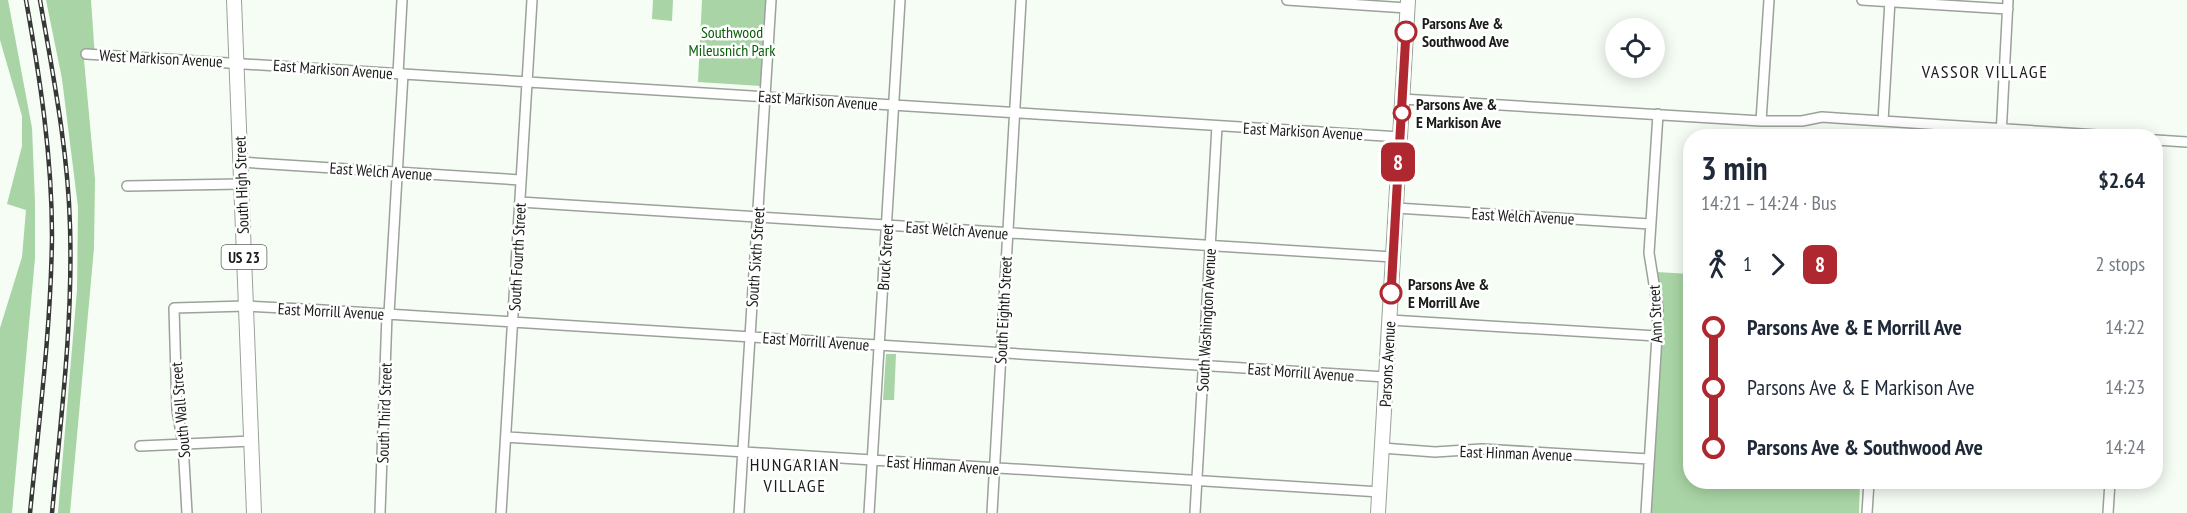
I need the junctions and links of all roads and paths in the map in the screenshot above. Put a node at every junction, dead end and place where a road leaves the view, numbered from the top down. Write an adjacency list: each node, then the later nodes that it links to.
1 (234, 0): 14 (main road, South High Street / US 23)
2 (402, 0): 15 (street, South Third Street)
3 (532, 0): 16 (street, South Fourth Street)
4 (771, 0): 17 (street, South Sixth Street)
5 (900, 0): 19 (street, Bruck Street)
6 (1021, 0): 20 (street, South Eighth Street)
7 (1287, 0): 11 (street)
8 (1769, 0): 22 (street)
9 (1862, 0): 10 (street)
10 (1890, 1): 12 (street); 23 (street)
11 (1407, 4): 18 (main road, Parsons Avenue)
12 (2008, 5): 26 (street)
13 (86, 54): 14 (street, West Markison Avenue)
14 (236, 63): 15 (street, East Markison Avenue); 30 (main road, South High Street / US 23)
15 (400, 74): 16 (street, East Markison Avenue); 31 (street, South Third Street)
16 (527, 82): 17 (street, East Markison Avenue); 32 (street, South Fourth Street)
17 (765, 96): 19 (street, East Markison Avenue); 37 (street, South Sixth Street)
18 (1402, 99): 21 (street); 27 (main road, Parsons Avenue)
19 (894, 105): 20 (street, East Markison Avenue); 39 (street, Bruck Street)
20 (1014, 113): 24 (street, East Markison Avenue); 40 (street, South Eighth Street)
21 (1658, 114): 22 (street); 38 (street, Ann Street)
22 (1761, 121): 23 (street)
23 (1883, 121): 25 (street)
24 (1220, 126): 27 (street, East Markison Avenue); 41 (street, South Washington Avenue)
25 (1969, 129)
26 (2001, 129)
27 (1400, 137): 36 (main road, Parsons Avenue)
28 (2163, 140): 29 (street)
29 (2187, 142)
30 (240, 162): 31 (street, East Welch Avenue); 33 (main road, South High Street / US 23)
31 (398, 172): 32 (street, East Welch Avenue); 45 (street, South Third Street)
32 (521, 180): 35 (street, South Fourth Street)
33 (241, 184): 34 (street); 43 (main road, South High Street / US 23)
34 (127, 186)
35 (520, 202): 37 (street, East Welch Avenue); 47 (street, South Fourth Street)
36 (1396, 208): 38 (street, East Welch Avenue); 42 (main road, Parsons Avenue)
37 (758, 217): 39 (street, East Welch Avenue); 49 (street, South Sixth Street)
38 (1650, 224): 48 (street, Ann Street)
39 (887, 225): 40 (street, East Welch Avenue); 50 (street, Bruck Street)
40 (1007, 233): 41 (street, East Welch Avenue); 51 (street, South Eighth Street)
41 (1210, 246): 42 (street, East Welch Avenue); 52 (street, South Washington Avenue)
42 (1394, 257): 46 (main road, Parsons Avenue)
43 (246, 306): 44 (street, East Morrill Avenue); 45 (street, East Morrill Avenue); 55 (main road, South High Street / US 23)
44 (174, 308): 56 (street, South Wall Street)
45 (388, 314): 47 (street, East Morrill Avenue); 69 (street, South Third Street)
46 (1390, 320): 48 (street); 53 (main road, Parsons Avenue)
47 (513, 322): 49 (street, East Morrill Avenue); 54 (street, South Fourth Street)
48 (1657, 336): 60 (street, Ann Street)
49 (750, 337): 50 (street, East Morrill Avenue); 59 (street, South Sixth Street)
50 (879, 346): 51 (street, East Morrill Avenue); 61 (street, Bruck Street)
51 (1000, 353): 52 (street, East Morrill Avenue); 62 (street, South Eighth Street)
52 (1203, 365): 53 (street, East Morrill Avenue); 63 (street, South Washington Avenue)
53 (1386, 377): 58 (main road, Parsons Avenue)
54 (506, 437): 59 (street, East Hinman Avenue); 70 (street, South Fourth Street)
55 (252, 441): 56 (street); 68 (main road, South High Street / US 23)
56 (183, 444): 57 (street); 67 (street, South Wall Street)
57 (140, 446)
58 (1382, 448): 60 (street, East Hinman Avenue); 66 (main road, Parsons Avenue)
59 (744, 452): 61 (street, East Hinman Avenue); 71 (street, South Sixth Street)
60 (1649, 459): 76 (street, Ann Street)
61 (872, 460): 62 (street, East Hinman Avenue); 72 (street, Bruck Street)
62 (994, 468): 63 (street, East Hinman Avenue); 73 (street, South Eighth Street)
63 (1197, 481): 66 (street, East Hinman Avenue); 74 (street, South Washington Avenue)
64 (1869, 489): 77 (street)
65 (2110, 489): 78 (street)
66 (1380, 492): 75 (main road, Parsons Avenue)
67 (187, 513)
68 (254, 513)
69 (380, 513)
70 (501, 513)
71 (740, 513)
72 (869, 513)
73 (992, 513)
74 (1195, 513)
75 (1378, 513)
76 (1646, 513)
77 (1867, 513)
78 (2108, 513)

